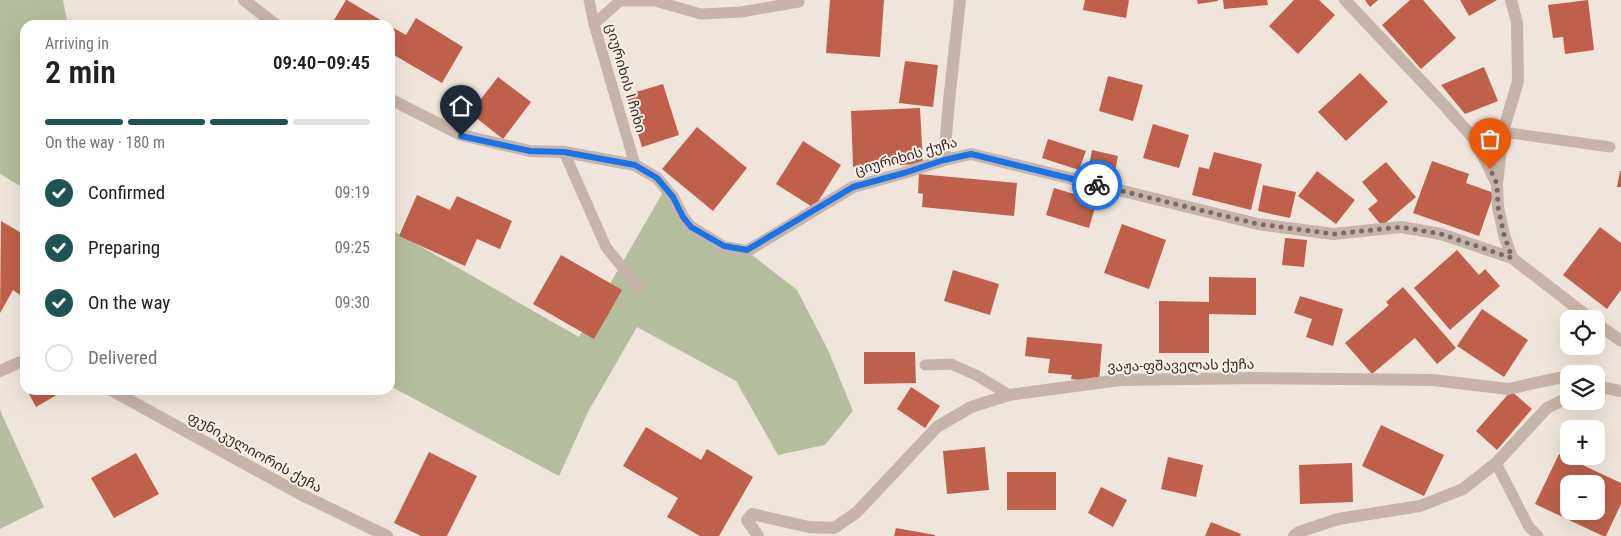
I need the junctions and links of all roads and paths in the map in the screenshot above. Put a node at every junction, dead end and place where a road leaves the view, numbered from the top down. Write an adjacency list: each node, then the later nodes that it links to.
1 (244, 0): 7 (street)
2 (589, 0): 8 (lane, ციურიხის I ჩიხი)
3 (960, 0): 13 (street)
4 (1344, 0): 15 (street)
5 (1511, 0): 10 (street)
6 (799, 2): 8 (lane)
7 (270, 20)
8 (594, 24): 14 (lane, ციურიხის I ჩიხი)
9 (395, 102): 12 (street, ციურიხის ქუჩა)
10 (1503, 132): 11 (lane); 15 (street)
11 (1610, 147)
12 (564, 152): 14 (street, ციურიხის ქუჩა); 17 (lane)
13 (944, 160): 14 (street, ციურიხის ქუჩა); 16 (street, ციურიხის ქუჩა)
14 (635, 165)
15 (1497, 184): 16 (street)
16 (1512, 258): 18 (street)
17 (639, 288)
18 (1579, 310)
19 (1605, 329): 20 (street)
20 (1621, 341)
21 (20, 362): 23 (street)
22 (925, 365): 28 (lane)
23 (0, 371)
24 (1560, 378): 28 (street, ვაჟა-ფშაველას ქუჩა)
25 (1605, 387): 26 (street)
26 (1621, 390)
27 (120, 395): 31 (street, ფუნიკულიორის ქუჩა)
28 (1009, 395): 32 (street, ვაჟა-ფშაველას ქუჩა)
29 (1560, 402): 30 (street)
30 (1496, 463): 33 (street); 34 (lane)
31 (387, 536)
32 (758, 536)
33 (1294, 536)
34 (1538, 536)

